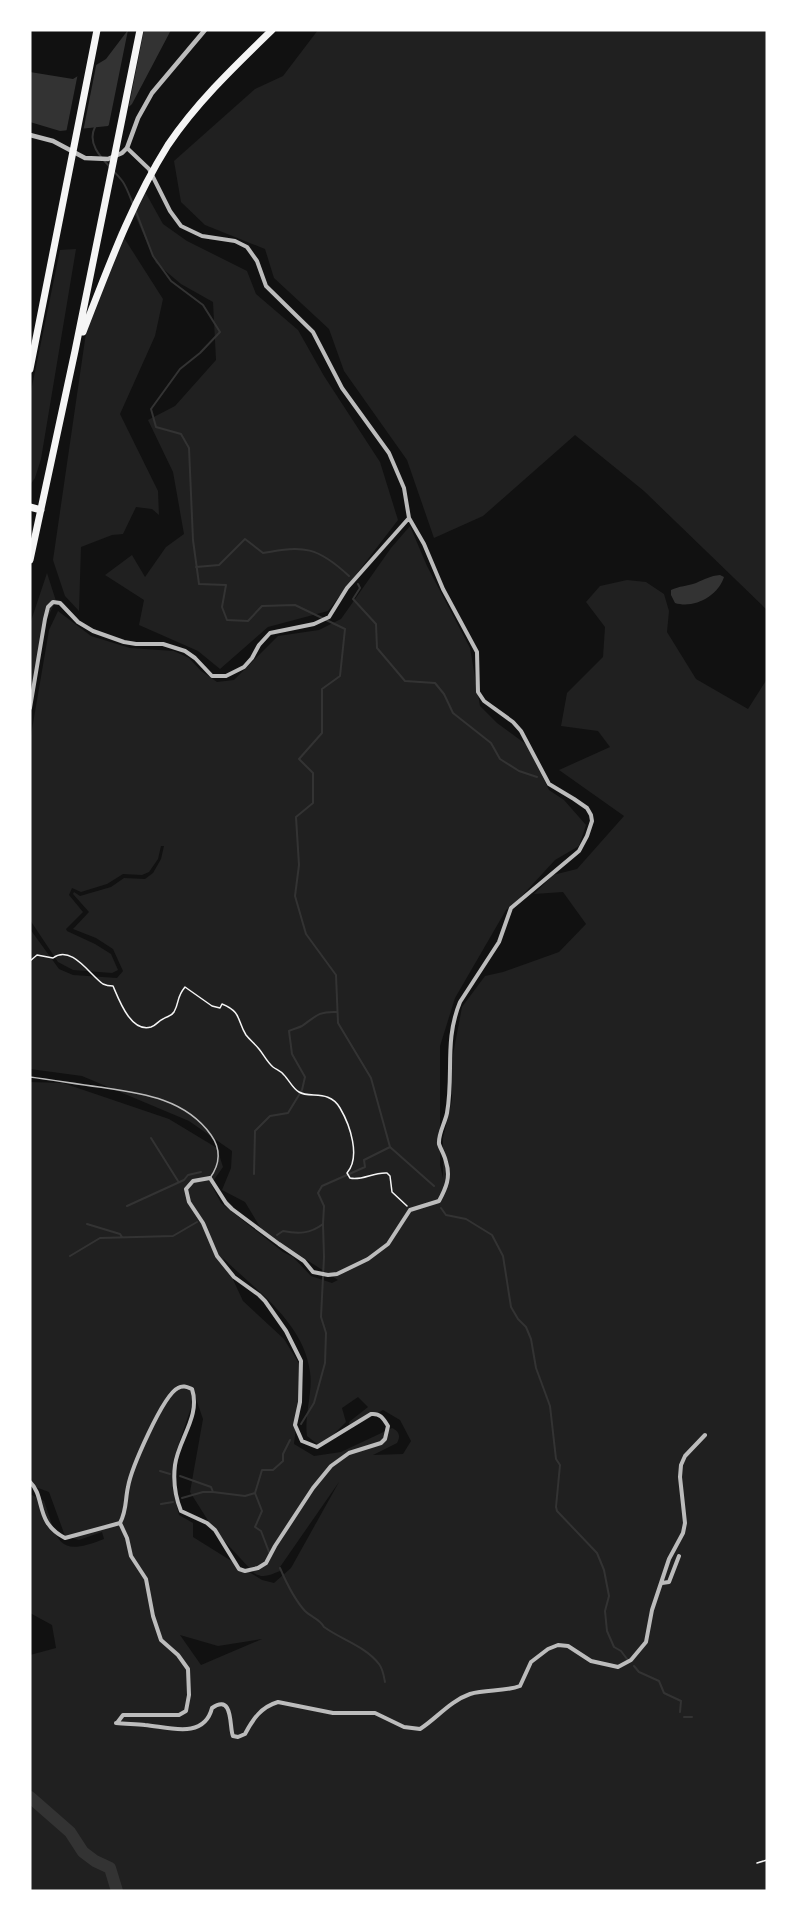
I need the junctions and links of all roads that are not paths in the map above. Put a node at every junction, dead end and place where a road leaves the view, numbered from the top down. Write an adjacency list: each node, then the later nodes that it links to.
1 (97, 30): 8 (highway)
2 (140, 30): 7 (highway)
3 (205, 30): 6 (street)
4 (272, 30): 7 (highway)
5 (30, 135): 6 (street)
6 (127, 148): 11 (street)
7 (75, 351): 10 (highway)
8 (30, 369)
9 (30, 507): 10 (highway)
10 (41, 510): 12 (highway)
11 (409, 518): 13 (street); 15 (street)
12 (30, 560)
13 (30, 708)
14 (30, 1077): 15 (lane)
15 (210, 1178): 18 (street)
16 (705, 1435): 20 (street)
17 (30, 1482): 18 (street)
18 (120, 1523): 20 (street)
19 (679, 1556): 20 (street)
20 (661, 1584)

